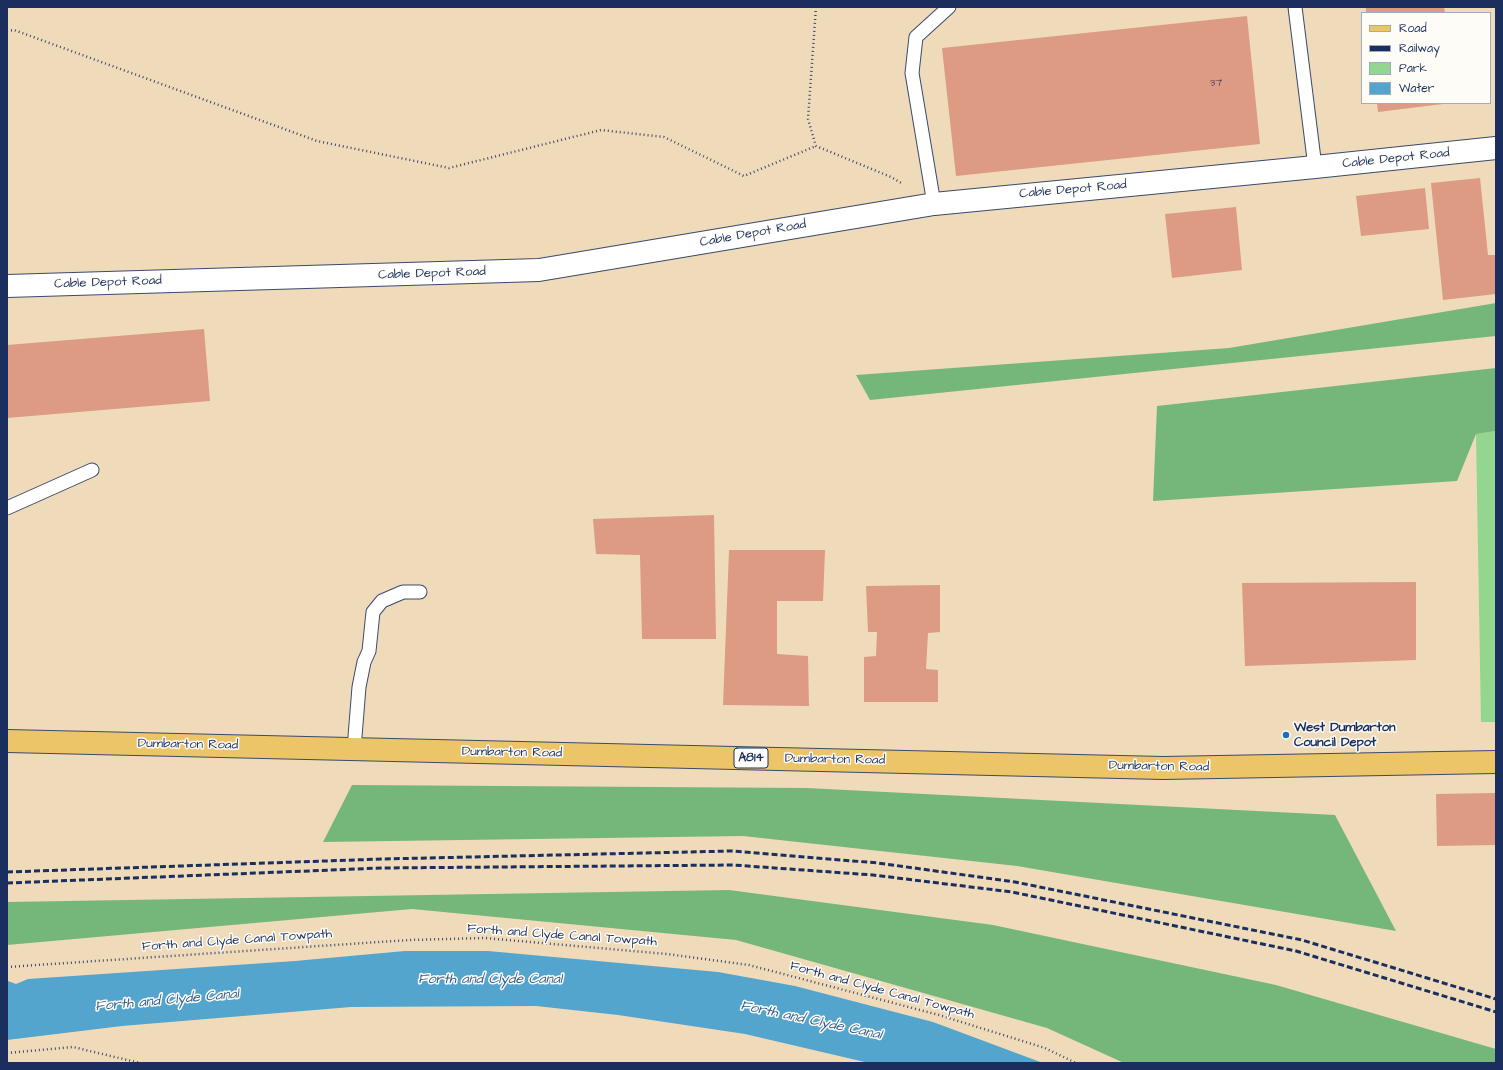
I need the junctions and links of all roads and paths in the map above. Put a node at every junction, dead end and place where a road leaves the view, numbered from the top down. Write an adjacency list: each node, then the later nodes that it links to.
1 (816, 7): 5 (path)
2 (949, 7): 8 (lane)
3 (1295, 7): 7 (lane)
4 (7, 31): 5 (path)
5 (816, 146): 8 (path)
6 (1496, 148): 7 (street, Cable Depot Road)
7 (1315, 167): 8 (street, Cable Depot Road)
8 (934, 204): 9 (street, Cable Depot Road)
9 (7, 286)
10 (92, 470): 11 (lane)
11 (7, 508)
12 (420, 592): 14 (lane)
13 (7, 741): 14 (main road, Dumbarton Road / A814)
14 (354, 749): 15 (main road, Dumbarton Road / A814)
15 (1496, 762)
16 (7, 967): 19 (path, Forth and Clyde Canal Towpath)
17 (7, 1053): 18 (path)
18 (140, 1063)
19 (1076, 1063)

